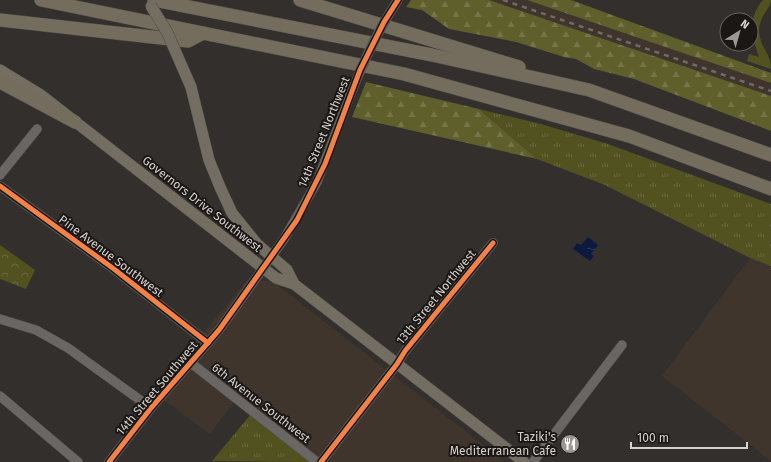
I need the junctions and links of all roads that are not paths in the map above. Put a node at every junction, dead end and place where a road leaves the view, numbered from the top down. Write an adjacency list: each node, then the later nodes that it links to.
1 (41, 0): 6 (highway)
2 (300, 0): 9 (highway)
3 (398, 0): 17 (street, 14th Street Northwest, bridge)
4 (149, 2): 9 (highway); 17 (main road, bridge)
5 (0, 20): 6 (highway)
6 (203, 33): 15 (highway)
7 (0, 70): 10 (main road, Governors Drive Southwest)
8 (0, 82): 10 (highway)
9 (589, 90): 12 (highway)
10 (75, 122): 18 (main road, Governors Drive Southwest)
11 (37, 129): 13 (street)
12 (771, 155)
13 (0, 176)
14 (0, 186): 21 (street, Pine Avenue Southwest)
15 (771, 189)
16 (493, 243): 24 (street, 13th Street Northwest)
17 (271, 256): 18 (street, 14th Street Northwest); 19 (main road)
18 (263, 268): 19 (main road, Governors Drive Southwest); 21 (street, 14th Street Southwest)
19 (294, 284): 24 (main road, Governors Drive Southwest)
20 (0, 319): 26 (street)
21 (208, 343): 23 (street, 14th Street Southwest)
22 (622, 345): 32 (street)
23 (190, 363): 26 (street, 14th Street Southwest); 29 (street, 6th Avenue Southwest)
24 (397, 364): 30 (street, 13th Street Northwest); 31 (main road, Governors Drive Southwest)
25 (0, 396): 27 (street)
26 (151, 408): 28 (street, 14th Street Southwest)
27 (78, 462)
28 (109, 462)
29 (317, 462)
30 (322, 462)
31 (524, 462)
32 (533, 462)

